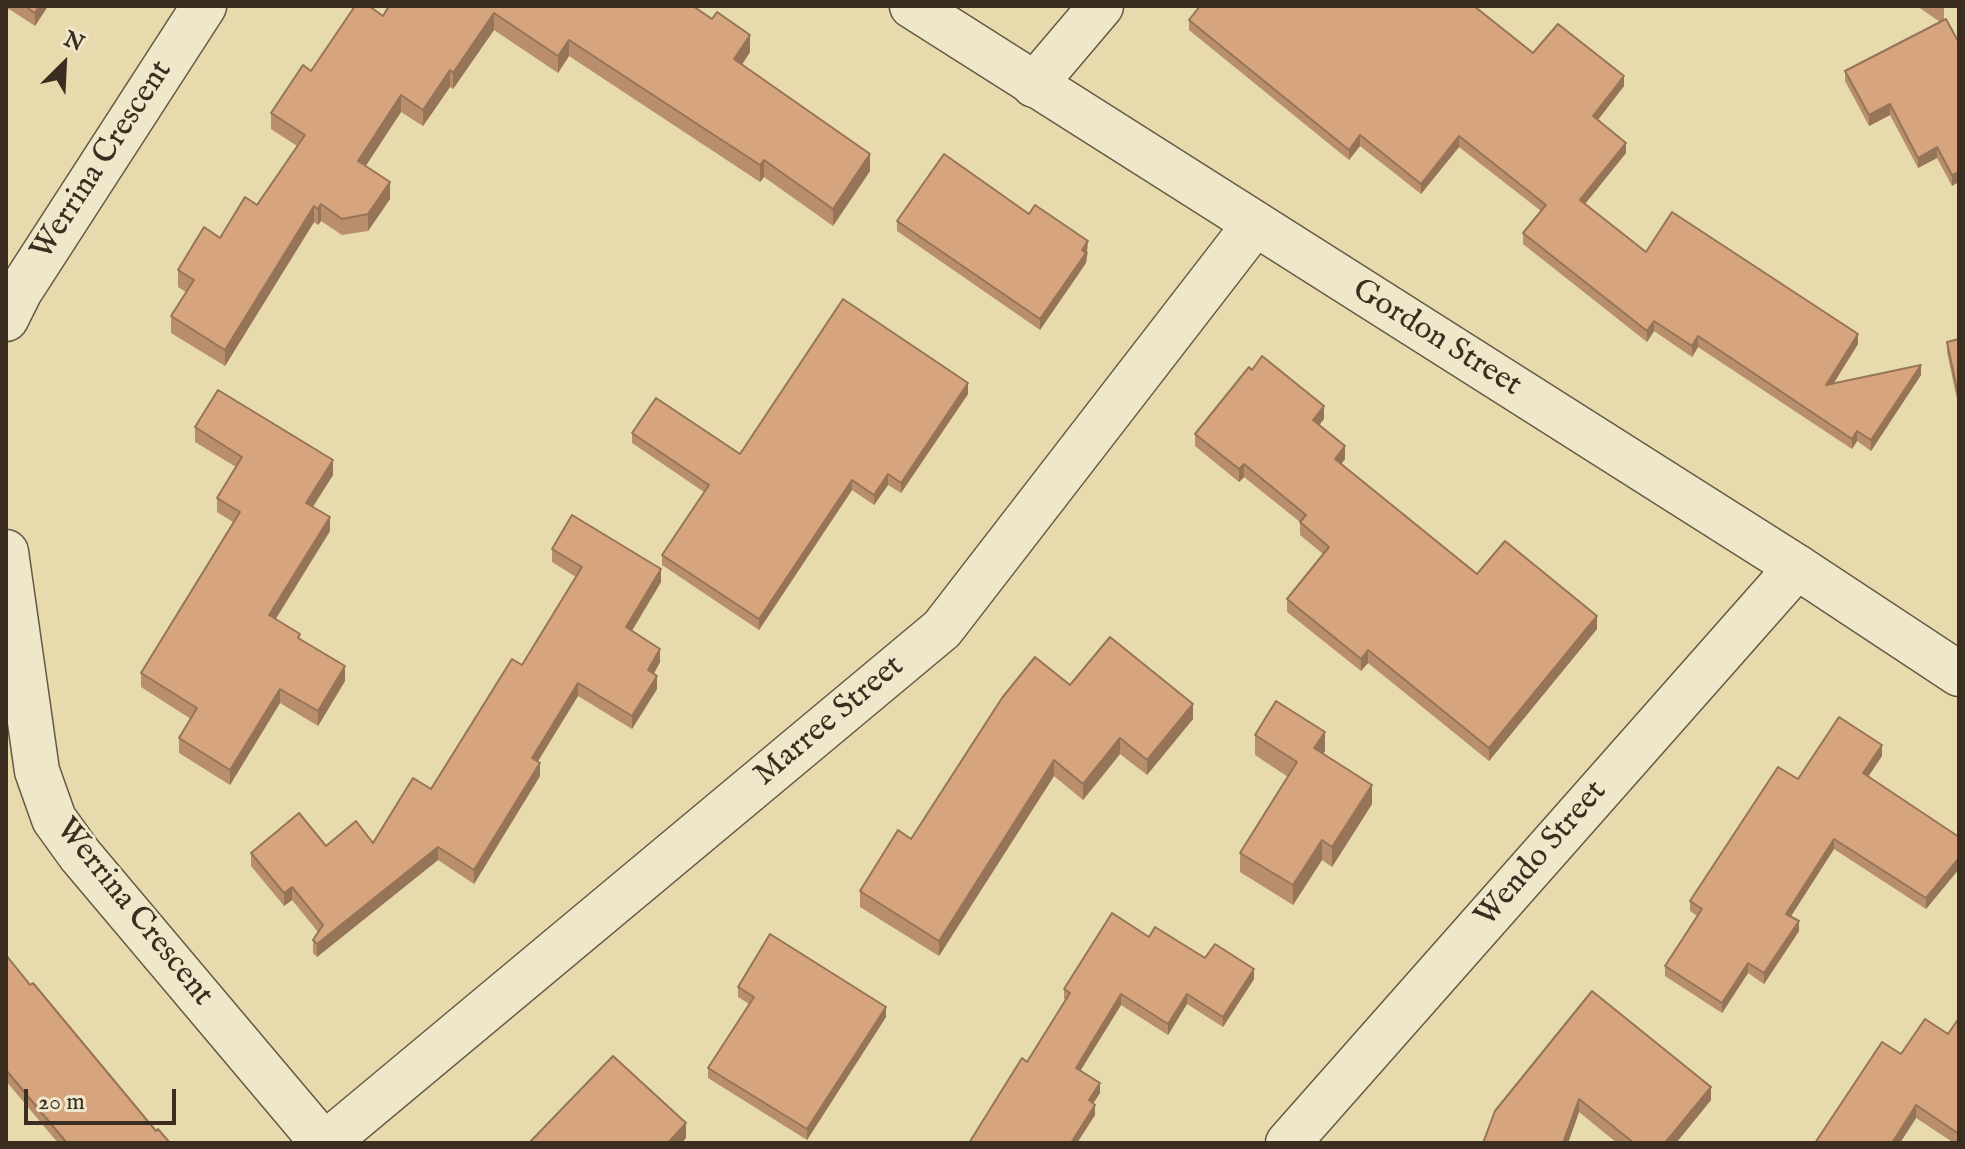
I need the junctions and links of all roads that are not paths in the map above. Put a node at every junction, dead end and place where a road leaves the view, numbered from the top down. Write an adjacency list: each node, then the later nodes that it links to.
1 (204, 6): 6 (street, Werrina Crescent)
2 (912, 6): 4 (street, Gordon Street)
3 (1101, 6): 4 (street)
4 (1034, 85): 5 (street, Gordon Street)
5 (1255, 224): 8 (street, Gordon Street); 10 (street, Marree Street)
6 (6, 319)
7 (6, 552): 10 (street, Werrina Crescent)
8 (1797, 567): 9 (street, Gordon Street); 11 (street, Wendo Street)
9 (1959, 674)
10 (324, 1143)
11 (1288, 1143)

